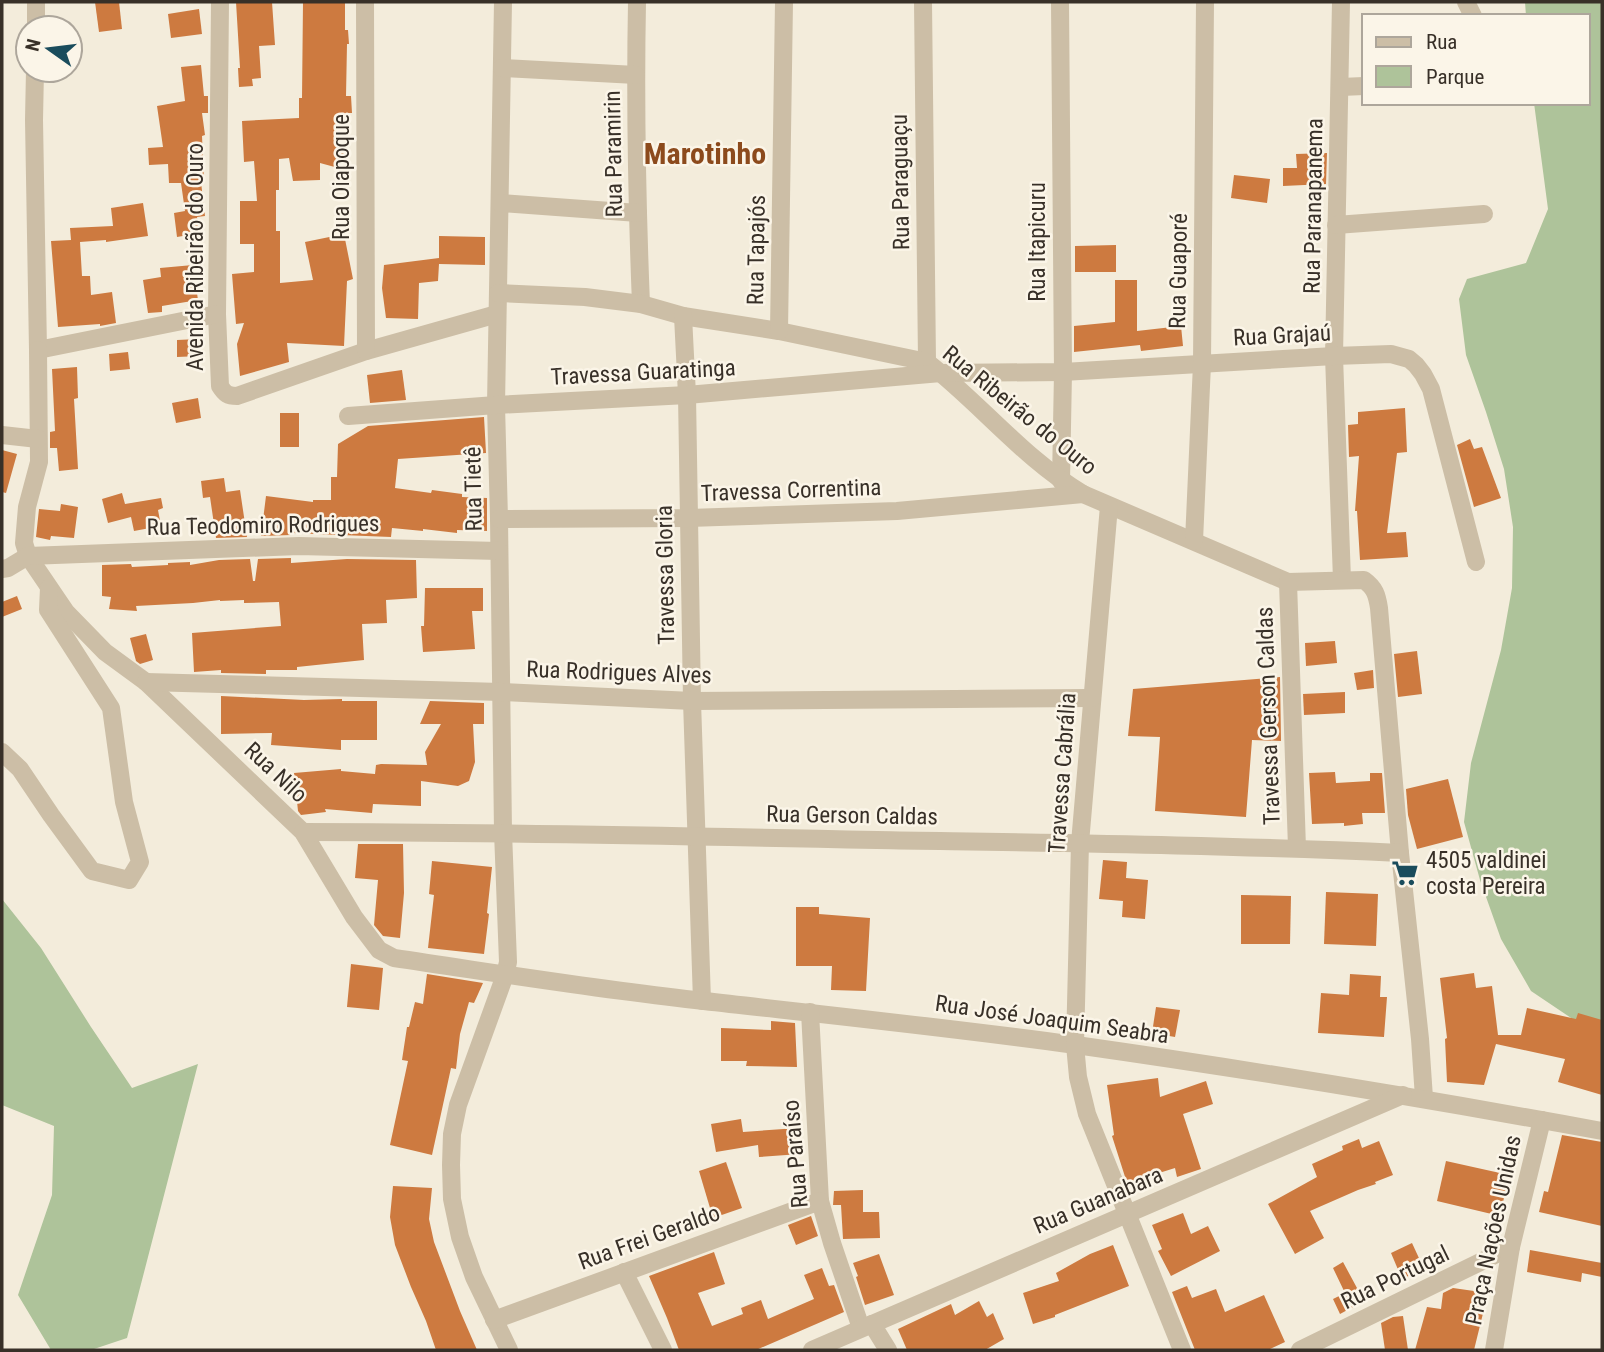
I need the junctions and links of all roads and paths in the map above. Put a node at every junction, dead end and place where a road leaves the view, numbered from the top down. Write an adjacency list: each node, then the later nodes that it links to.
1 (220, 2): 21 (street, Avenida Ribeirão do Ouro)
2 (365, 2): 26 (street, Rua Oiapoque)
3 (503, 2): 10 (street, Rua Tietê)
4 (637, 2): 11 (street, Rua Paramirin)
5 (784, 2): 24 (street, Rua Tapajós)
6 (923, 2): 29 (street, Rua Paraguaçu)
7 (1060, 2): 30 (street, Rua Itapicuru)
8 (1205, 2): 28 (street, Rua Guaporé)
9 (1341, 2): 14 (street, Rua Paranapanema)
10 (502, 68): 11 (street); 15 (street, Rua Tietê)
11 (636, 75): 16 (street, Rua Paramirin)
12 (35, 84): 25 (street)
13 (1362, 86): 14 (street)
14 (1341, 88): 18 (street, Rua Paranapanema)
15 (500, 203): 16 (street); 19 (street, Rua Tietê)
16 (638, 214): 20 (street, Rua Paramirin)
17 (1484, 214): 18 (street)
18 (1336, 225): 27 (street, Rua Paranapanema)
19 (498, 293): 20 (street); 22 (street, Rua Tietê)
20 (641, 304): 23 (street)
21 (217, 314): 25 (street); 26 (street, Avenida Ribeirão do Ouro)
22 (497, 314): 26 (street, Avenida Ribeirão do Ouro); 32 (street, Rua Tietê)
23 (683, 316): 24 (street, Rua Ribeirão do Ouro); 31 (street, Travessa Gloria)
24 (779, 331): 29 (street, Rua Ribeirão do Ouro)
25 (38, 349): 35 (street)
26 (366, 351)
27 (1335, 356): 28 (street, Rua Grajaú); 44 (street, Rua Grajaú); 46 (street, Rua Paranapanema)
28 (1202, 364): 30 (street, Rua Grajaú); 41 (street, Rua Guaporé)
29 (934, 368): 30 (street, Rua Grajaú); 31 (street, Travessa Guaratinga); 36 (street, Rua Ribeirão do Ouro)
30 (1063, 372): 36 (street, Rua Itapicuru)
31 (687, 395): 32 (street, Travessa Guaratinga); 40 (street, Travessa Gloria)
32 (496, 405): 33 (street, Travessa Guaratinga); 39 (street, Rua Tietê)
33 (348, 416)
34 (2, 435): 35 (street)
35 (38, 439): 43 (street)
36 (1061, 481): 37 (street, Rua Ribeirão do Ouro)
37 (1083, 494): 38 (street, Rua Ribeirão do Ouro); 40 (street, Travessa Correntina)
38 (1109, 506): 41 (street, Rua Ribeirão do Ouro); 51 (street, Travessa Cabrália)
39 (499, 519): 40 (street, Travessa Correntina); 42 (street, Rua Tietê)
40 (689, 519): 52 (street, Travessa Gloria)
41 (1194, 541): 47 (street, Rua Ribeirão do Ouro)
42 (499, 551): 43 (street, Rua Teodomiro Rodrigues); 50 (street, Rua Tietê)
43 (28, 556): 45 (street); 48 (street, Rua Nilo)
44 (1476, 562)
45 (2, 569)
46 (1342, 580): 47 (street, Rua Ribeirão do Ouro); 59 (street, Rua Ribeirão do Ouro)
47 (1288, 582): 58 (street, Travessa Gerson Caldas)
48 (49, 588): 49 (street, Rua Nilo); 53 (street)
49 (146, 682): 50 (street, Rua Rodrigues Alves); 54 (street, Rua Nilo)
50 (501, 692): 52 (street, Rua Rodrigues Alves); 55 (street, Rua Tietê)
51 (1091, 698): 52 (street, Rua Rodrigues Alves); 57 (street, Travessa Cabrália)
52 (692, 701): 56 (street, Travessa Gloria)
53 (2, 752)
54 (303, 832): 55 (street, Rua Gerson Caldas); 60 (street, Rua Nilo)
55 (503, 832): 56 (street, Rua Gerson Caldas); 60 (street, Rua Tietê)
56 (698, 836): 57 (street, Rua Gerson Caldas); 62 (street, Travessa Gloria)
57 (1080, 843): 58 (street, Rua Gerson Caldas); 64 (street, Travessa Cabrália)
58 (1297, 848): 59 (street, Rua Gerson Caldas)
59 (1401, 853): 66 (street)
60 (505, 975): 61 (street, Rua Nilo); 73 (street, Rua Tietê)
61 (554, 982): 62 (street, Rua José Joaquim Seabra)
62 (702, 1001): 63 (street, Rua José Joaquim Seabra)
63 (810, 1012): 64 (street, Rua José Joaquim Seabra); 69 (street, Rua Paraíso)
64 (1075, 1045): 65 (street, Rua José Joaquim Seabra); 70 (street, Travessa Cabrália)
65 (1403, 1095): 66 (street, Rua José Joaquim Seabra); 70 (street, Rua Guanabara)
66 (1423, 1098): 67 (street, Rua José Joaquim Seabra)
67 (1542, 1120): 68 (street, Rua José Joaquim Seabra); 71 (street, Praça Nações Unidas)
68 (1602, 1131)
69 (820, 1201): 72 (street, Rua Frei Geraldo); 74 (street, Rua Paraíso)
70 (1127, 1214): 74 (street, Rua Guanabara); 79 (street, Travessa Cabrália)
71 (1511, 1247): 80 (street, Rua Portugal); 81 (street, Praça Nações Unidas)
72 (624, 1272): 73 (street, Rua Frei Geraldo); 76 (street)
73 (494, 1320): 75 (street, Rua Tietê)
74 (867, 1326): 77 (street, Rua Guanabara); 78 (street, Rua Paraíso)
75 (509, 1350)
76 (663, 1350)
77 (812, 1350)
78 (888, 1350)
79 (1182, 1350)
80 (1300, 1350)
81 (1494, 1350)

